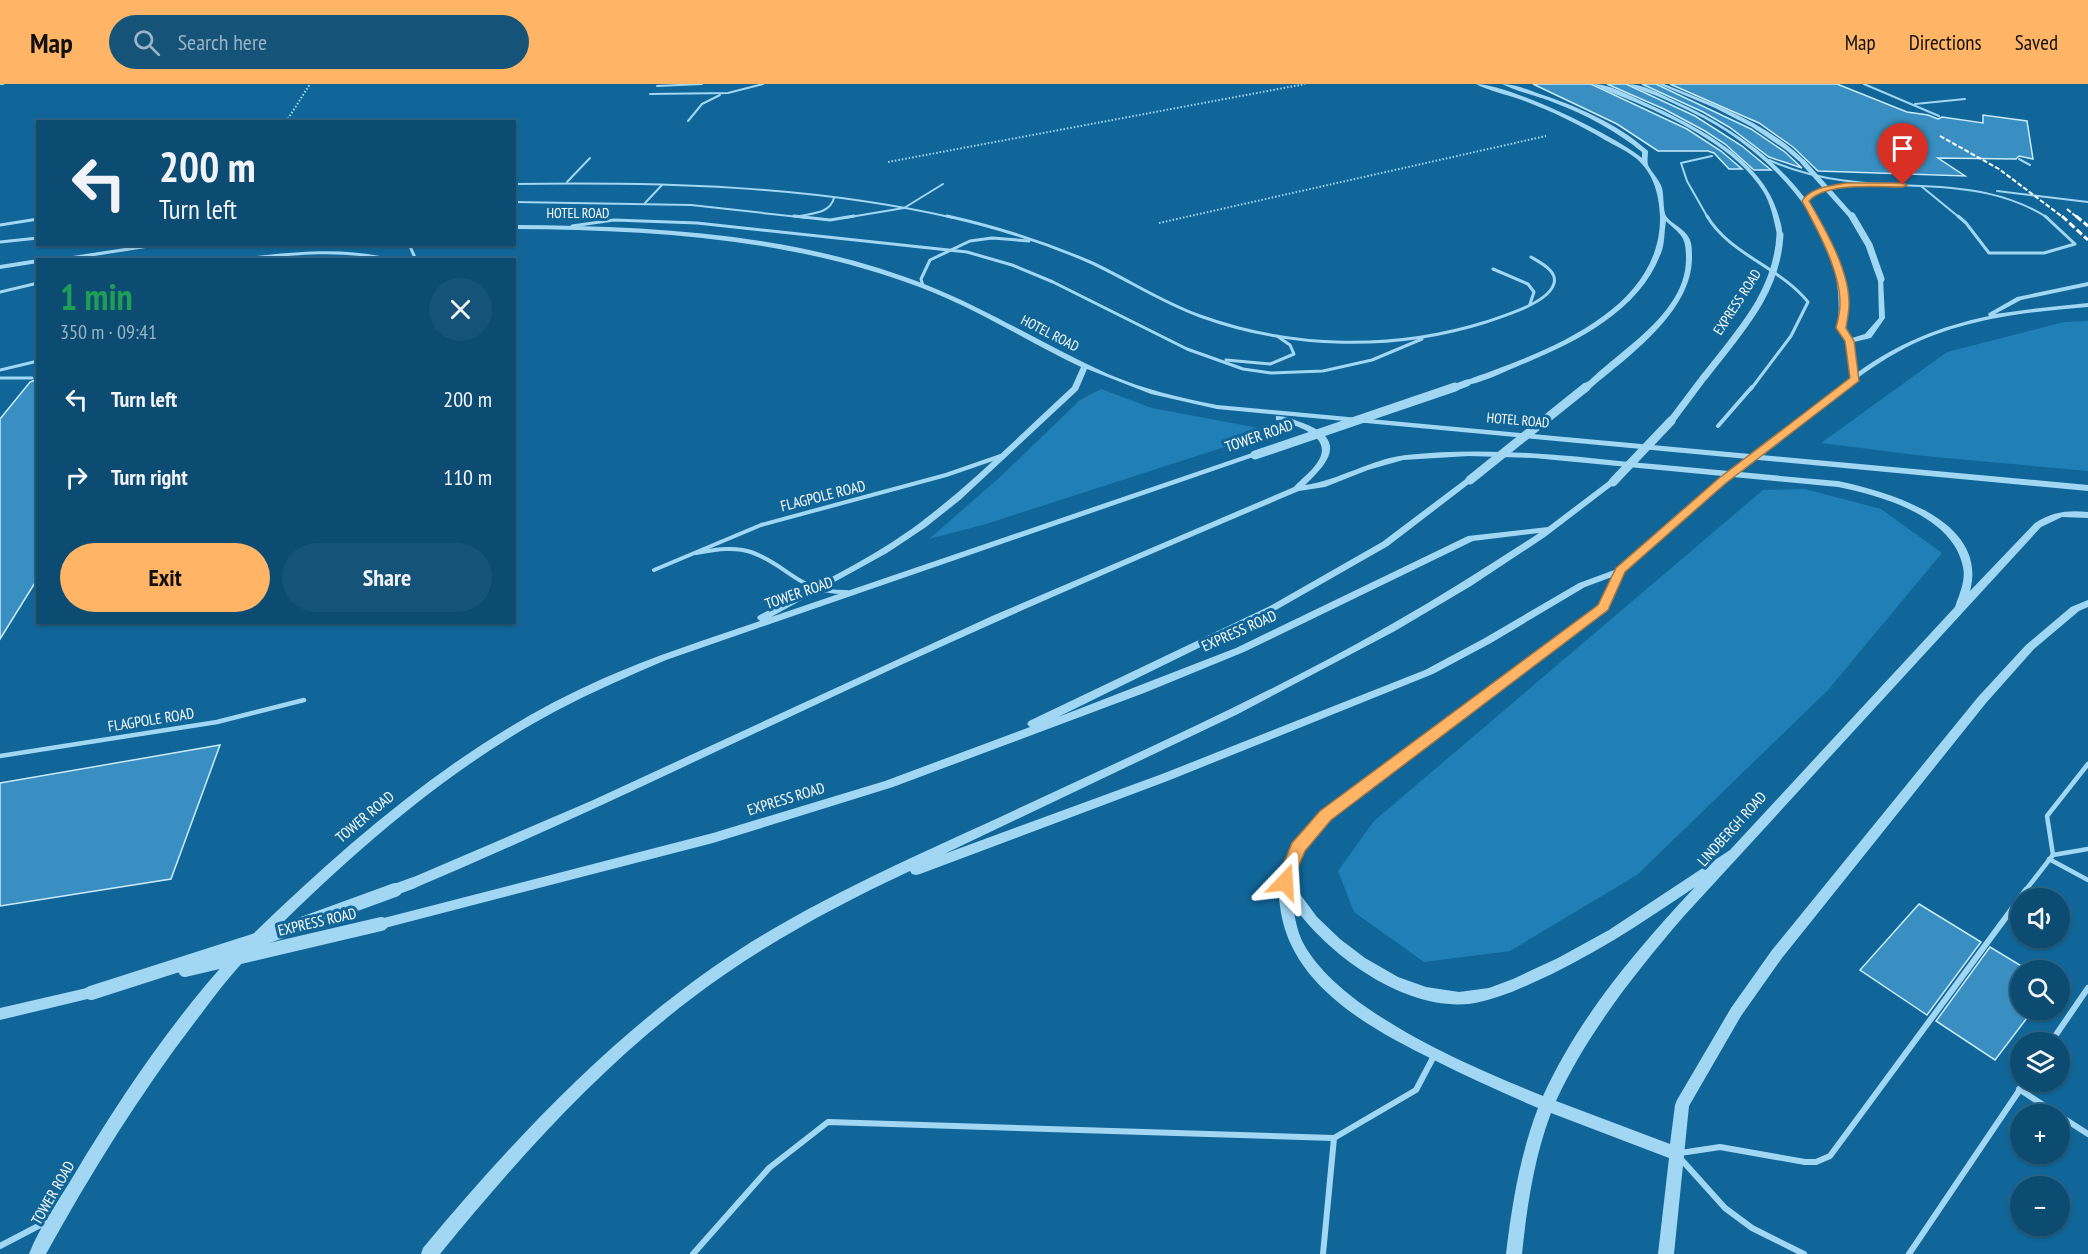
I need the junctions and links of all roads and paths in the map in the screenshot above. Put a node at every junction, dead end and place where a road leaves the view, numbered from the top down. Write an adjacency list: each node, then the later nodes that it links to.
1 (310, 84): 17 (path)
2 (702, 84): 11 (lane)
3 (763, 84): 12 (lane)
4 (1305, 84): 24 (path)
5 (1478, 84): 19 (street, TOWER ROAD)
6 (1504, 84): 25 (street, TOWER ROAD)
7 (1595, 84): 82 (street, EXPRESS ROAD, bridge)
8 (1630, 84): 23 (street)
9 (1660, 84): 68 (street, bridge)
10 (1863, 84): 15 (lane)
11 (657, 86)
12 (728, 93): 13 (lane); 18 (lane)
13 (650, 94)
14 (1965, 99): 15 (lane)
15 (1912, 104): 16 (lane)
16 (1939, 116)
17 (287, 120)
18 (688, 121)
19 (1598, 132): 25 (street, TOWER ROAD); 43 (path)
20 (1712, 156): 77 (lane)
21 (590, 158): 27 (lane)
22 (2019, 159): 26 (lane)
23 (1769, 160): 30 (lane); 35 (street)
24 (888, 162)
25 (1645, 164): 40 (street, TOWER ROAD)
26 (2030, 165)
27 (566, 183): 28 (lane); 31 (lane)
28 (516, 184)
29 (943, 184): 39 (lane)
30 (1869, 184): 32 (lane); 35 (lane)
31 (662, 185): 34 (lane); 38 (lane)
32 (1920, 185): 33 (lane); 33 (lane)
33 (1983, 189): 37 (lane)
34 (834, 198): 39 (lane); 41 (lane)
35 (1806, 201): 68 (street)
36 (516, 202): 38 (lane)
37 (2088, 202)
38 (645, 203): 41 (lane)
39 (904, 208): 41 (lane); 49 (lane)
40 (1662, 215): 87 (street, TOWER ROAD, bridge); 92 (street, bridge)
41 (795, 217)
42 (36, 219): 44 (lane)
43 (1160, 223)
44 (0, 225)
45 (572, 226): 46 (street, HOTEL ROAD); 51 (lane); 61 (street, HOTEL ROAD)
46 (516, 227)
47 (36, 238): 48 (lane)
48 (0, 242)
49 (1038, 242): 51 (lane); 66 (lane)
50 (154, 246): 53 (street)
51 (947, 250): 61 (lane); 69 (lane)
52 (1531, 257): 63 (lane)
53 (65, 258)
54 (260, 258): 55 (lane)
55 (383, 258)
56 (36, 261): 57 (street)
57 (0, 268)
58 (1493, 269): 63 (lane)
59 (36, 283): 62 (lane)
60 (2088, 284): 65 (street)
61 (923, 286): 71 (street, HOTEL ROAD)
62 (0, 292)
63 (1530, 304): 67 (lane)
64 (2088, 305): 65 (street)
65 (1980, 320): 75 (street)
66 (1275, 335): 67 (lane); 69 (lane)
67 (1428, 337): 69 (lane)
68 (1850, 341): 75 (street)
69 (1215, 358)
70 (36, 361): 72 (lane)
71 (1085, 365): 76 (street, HOTEL ROAD); 78 (street)
72 (0, 370)
73 (0, 378): 74 (lane)
74 (32, 378)
75 (1855, 378): 85 (street, bridge)
76 (1253, 412): 79 (street, HOTEL ROAD); 80 (street)
77 (1718, 426)
78 (1002, 456): 83 (lane, FLAGPOLE ROAD); 86 (street)
79 (2088, 488)
80 (1297, 489): 89 (street); 102 (street, bridge)
81 (2088, 515): 89 (street, LINDBERGH ROAD)
82 (1550, 529): 92 (street, EXPRESS ROAD); 100 (street, EXPRESS ROAD)
83 (687, 555): 84 (lane, FLAGPOLE ROAD); 86 (lane)
84 (654, 570)
85 (1620, 571): 99 (street); 100 (street)
86 (816, 589): 87 (lane); 90 (street)
87 (859, 590): 90 (street, TOWER ROAD)
88 (2088, 603): 113 (street)
89 (1960, 607): 96 (street, LINDBERGH ROAD)
90 (732, 633): 114 (street, TOWER ROAD)
91 (304, 700): 93 (lane, FLAGPOLE ROAD)
92 (971, 754): 102 (street, EXPRESS ROAD, bridge)
93 (0, 756)
94 (2088, 764): 97 (lane)
95 (2088, 849): 97 (lane)
96 (1734, 854): 99 (street); 109 (street, LINDBERGH ROAD)
97 (2051, 857): 98 (lane); 113 (lane)
98 (2088, 880)
99 (1285, 882): 105 (street)
100 (851, 894): 117 (street, EXPRESS ROAD)
101 (2088, 988): 104 (lane)
102 (91, 993): 103 (street, EXPRESS ROAD)
103 (0, 1014)
104 (2058, 1032)
105 (1435, 1054): 109 (street); 112 (lane)
106 (2017, 1092): 123 (lane)
107 (2024, 1092): 108 (lane)
108 (2042, 1104)
109 (1546, 1106): 113 (street); 120 (street, LINDBERGH ROAD)
110 (2070, 1123): 111 (lane)
111 (2088, 1134)
112 (1334, 1138): 118 (lane); 119 (lane)
113 (1677, 1154): 121 (street); 122 (lane)
114 (58, 1215): 115 (lane); 116 (street, TOWER ROAD)
115 (0, 1246)
116 (37, 1254)
117 (429, 1254)
118 (693, 1254)
119 (1323, 1254)
120 (1514, 1254)
121 (1666, 1254)
122 (1804, 1254)
123 (1910, 1254)

